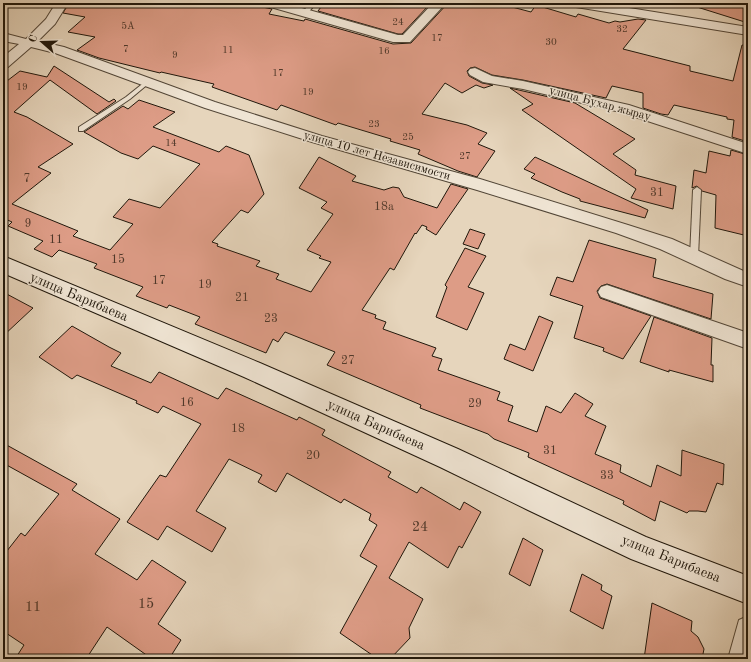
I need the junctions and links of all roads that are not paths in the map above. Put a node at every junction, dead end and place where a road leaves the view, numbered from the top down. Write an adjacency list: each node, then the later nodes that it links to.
1 (62, 3): 9 (street)
2 (271, 3): 6 (street)
3 (313, 3): 6 (lane)
4 (440, 3): 6 (street)
5 (576, 3): 7 (street)
6 (305, 13)
7 (748, 31)
8 (3, 37): 9 (street, улица 10 лет Независимости)
9 (30, 43): 10 (street); 12 (street, улица 10 лет Независимости)
10 (3, 64)
11 (475, 72): 14 (street, улица Бухар жырау)
12 (146, 83): 13 (lane); 16 (street, улица 10 лет Независимости)
13 (81, 129)
14 (748, 149)
15 (697, 190): 16 (lane)
16 (694, 258): 18 (street, улица 10 лет Независимости)
17 (3, 264): 21 (street, улица Барибаева)
18 (748, 280)
19 (607, 292): 20 (street)
20 (748, 341)
21 (748, 590)
22 (748, 629): 23 (street)
23 (741, 659)

